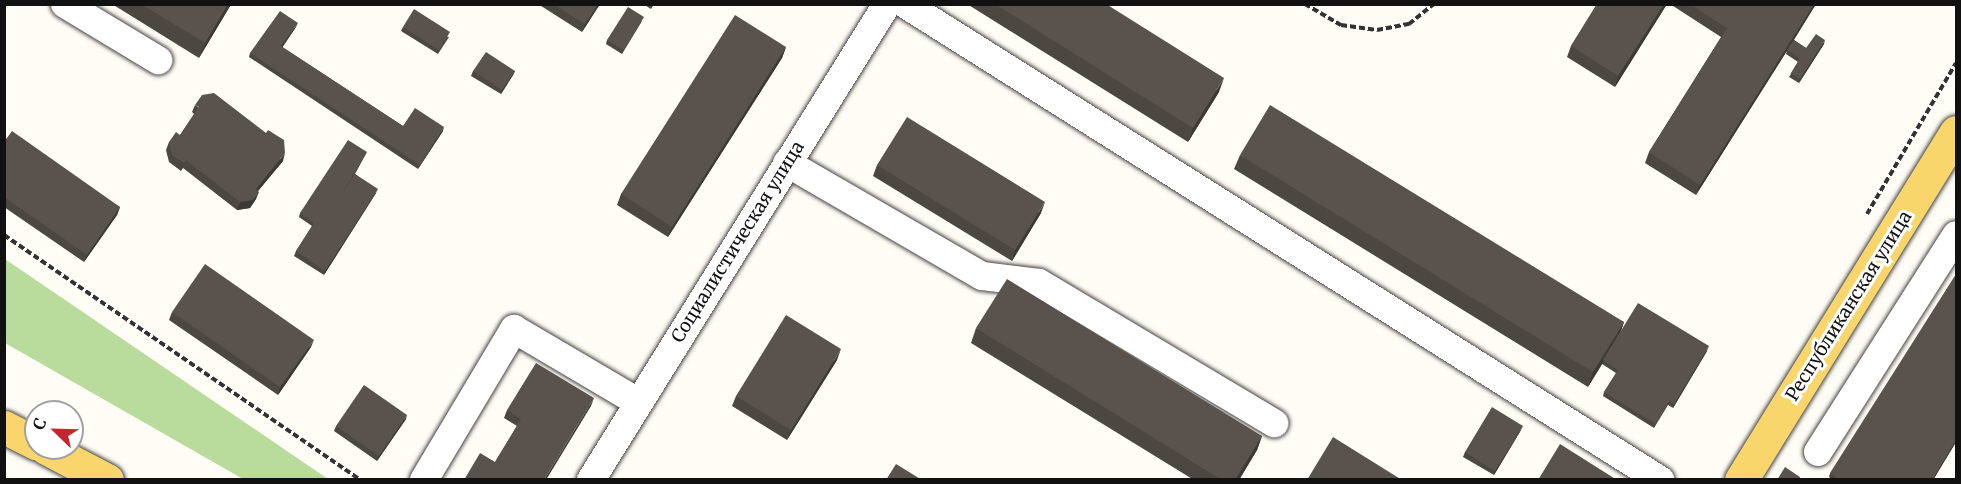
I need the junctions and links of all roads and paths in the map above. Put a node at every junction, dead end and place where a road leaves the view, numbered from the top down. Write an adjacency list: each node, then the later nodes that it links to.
1 (65, 4): 6 (street)
2 (886, 4): 8 (street, Социалистическая улица)
3 (905, 4): 17 (street)
4 (1305, 4): 5 (path)
5 (1434, 4)
6 (158, 60)
7 (1956, 132): 22 (main road, Республиканская улица)
8 (787, 163): 11 (street, Социалистическая улица); 12 (street)
9 (4, 235): 19 (path)
10 (1956, 235): 15 (street)
11 (638, 402): 20 (street); 21 (street, Социалистическая улица)
12 (1274, 423)
13 (4, 427): 14 (main road)
14 (24, 437)
15 (1818, 452)
16 (69, 460): 18 (main road)
17 (1658, 479)
18 (107, 480)
19 (360, 480)
20 (424, 480)
21 (591, 480)
22 (1741, 480)

